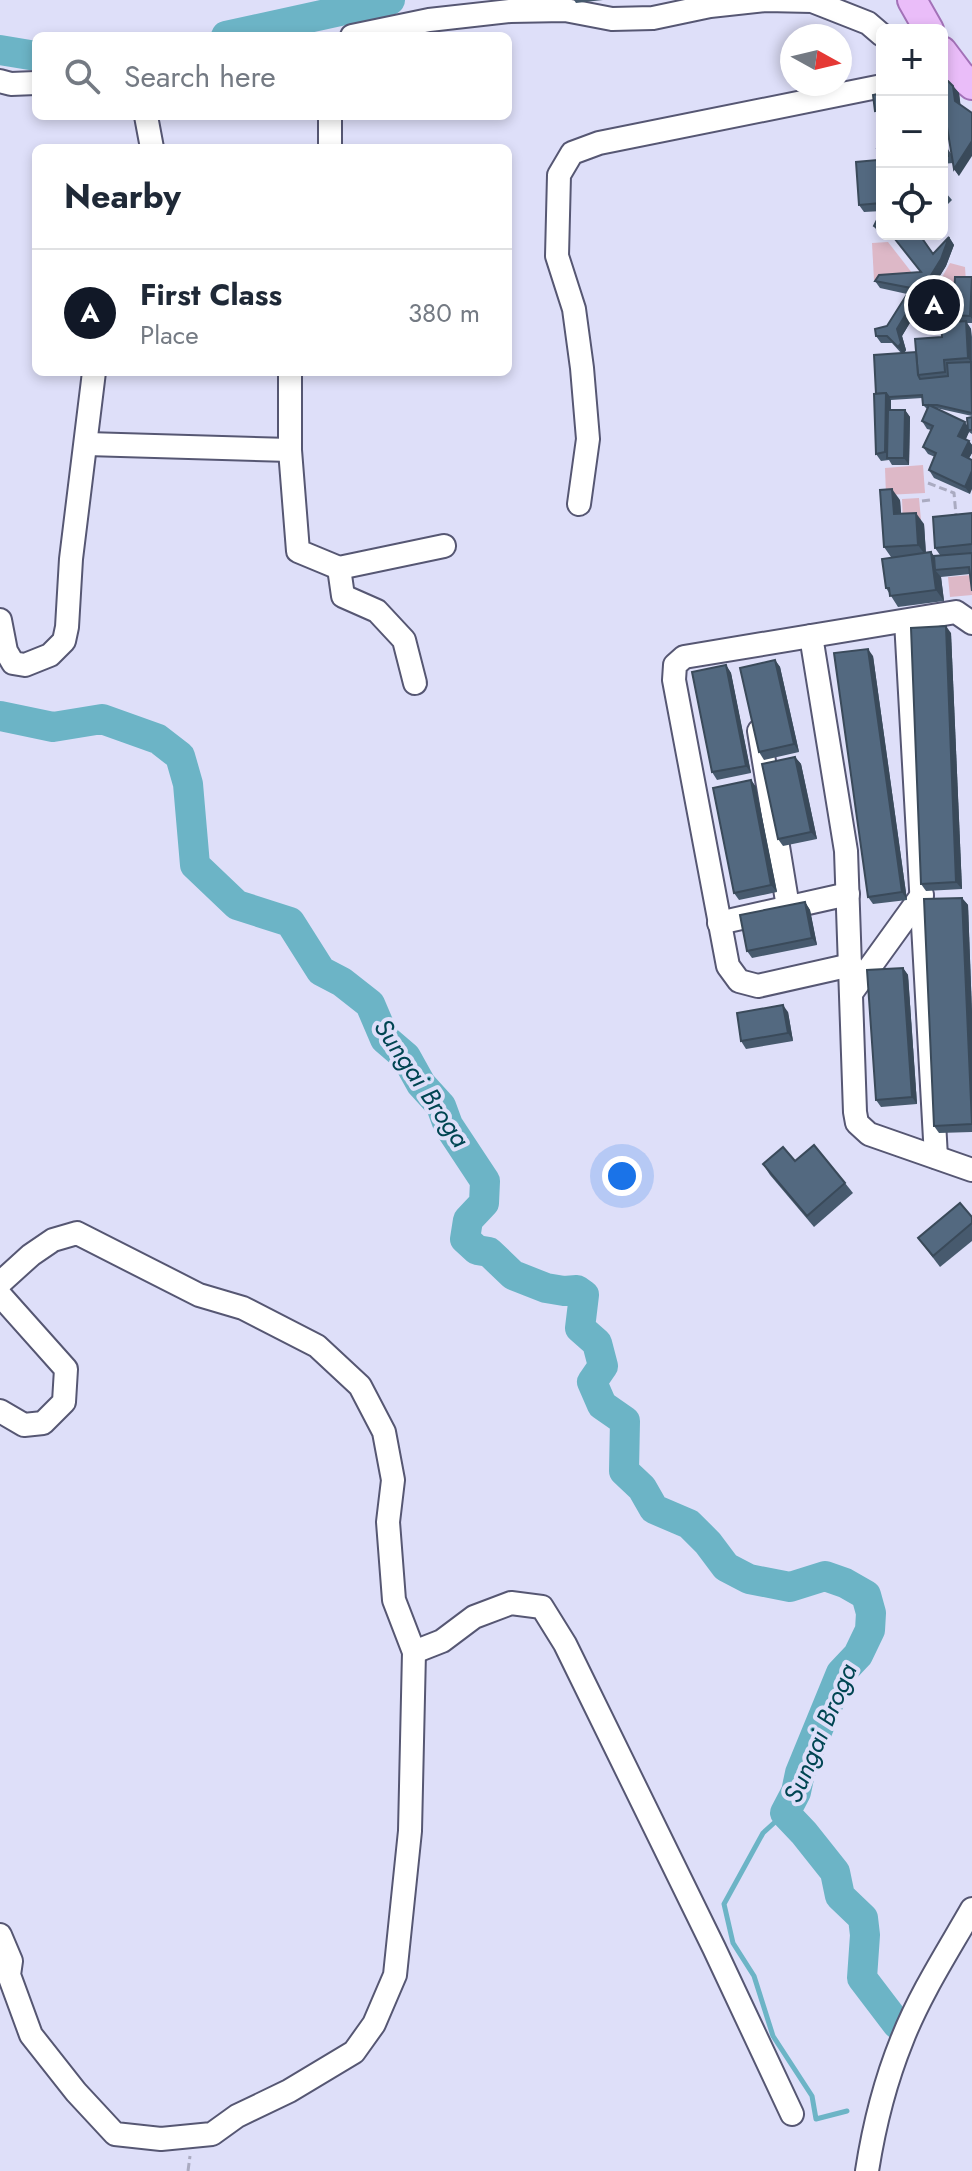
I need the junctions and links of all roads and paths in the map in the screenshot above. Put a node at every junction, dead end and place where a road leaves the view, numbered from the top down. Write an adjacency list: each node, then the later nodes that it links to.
1 (876, 30): 2 (street)
2 (371, 32)
3 (948, 62): 4 (main road)
4 (958, 79)
5 (0, 81): 6 (street)
6 (32, 83)
7 (876, 87): 19 (street)
8 (147, 120): 10 (street)
9 (330, 120): 11 (street)
10 (151, 144)
11 (330, 144)
12 (94, 376): 14 (street)
13 (290, 376): 15 (street)
14 (87, 444): 15 (street); 23 (street)
15 (290, 450): 22 (street)
16 (928, 483): 20 (path)
17 (930, 500): 18 (path)
18 (922, 501)
19 (579, 504)
20 (956, 515)
21 (444, 546): 22 (street)
22 (339, 568): 27 (street)
23 (0, 620)
24 (906, 621): 25 (street); 26 (street); 30 (street)
25 (972, 623)
26 (811, 636): 29 (street); 32 (street)
27 (415, 683)
28 (755, 708): 31 (street)
29 (848, 894): 31 (street); 33 (street)
30 (922, 895): 34 (street); 35 (street)
31 (788, 907): 32 (street)
32 (719, 923): 33 (street)
33 (851, 965): 34 (street)
34 (852, 992): 35 (street)
35 (936, 1157): 36 (street)
36 (972, 1170)
37 (0, 1283): 40 (street)
38 (0, 1295): 39 (street)
39 (0, 1411)
40 (414, 1652): 42 (street); 43 (street)
41 (972, 1909): 44 (street)
42 (0, 1935)
43 (792, 2114)
44 (867, 2171)

